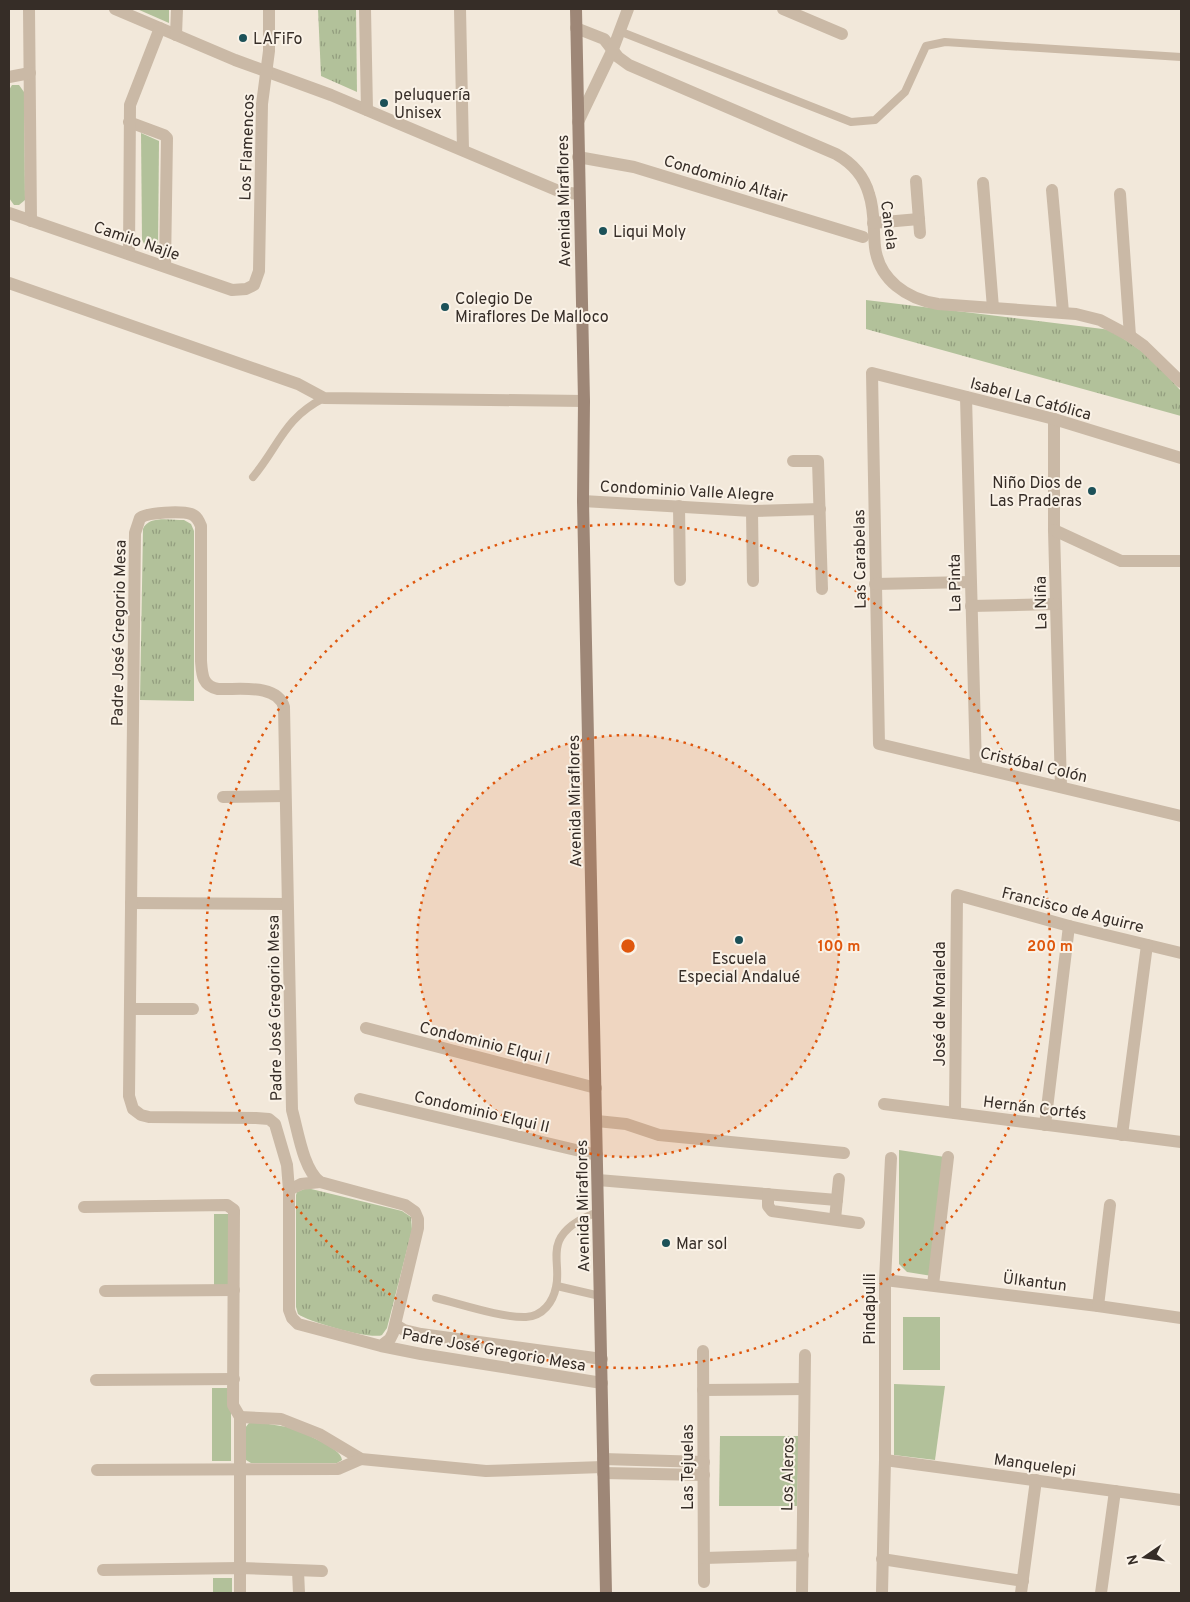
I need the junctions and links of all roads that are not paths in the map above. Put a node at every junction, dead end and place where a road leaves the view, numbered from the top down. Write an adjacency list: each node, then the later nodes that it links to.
1 (29, 9): 18 (street)
2 (119, 9): 10 (street)
3 (177, 9): 14 (street)
4 (269, 9): 17 (street, Los Flamencos)
5 (366, 9): 20 (street)
6 (460, 9): 23 (street)
7 (576, 9): 11 (main road, Avenida Miraflores)
8 (628, 9): 12 (street)
9 (783, 9): 13 (street)
10 (160, 28): 14 (street); 21 (street)
11 (576, 28): 15 (street, Canela); 22 (main road, Avenida Miraflores)
12 (619, 31): 15 (street); 16 (lane)
13 (842, 34)
14 (176, 35): 17 (street)
15 (613, 49): 22 (street); 32 (street, Canela)
16 (1181, 57)
17 (267, 70): 20 (street); 37 (street, Los Flamencos)
18 (30, 74): 19 (street); 31 (street)
19 (9, 77)
20 (367, 110): 23 (street)
21 (129, 122): 34 (street); 35 (street)
22 (578, 122): 24 (main road, Avenida Miraflores)
23 (463, 150): 28 (street)
24 (578, 157): 28 (main road, Avenida Miraflores); 33 (street, Condominio Altair)
25 (916, 181): 32 (street)
26 (983, 183): 38 (street)
27 (1052, 190): 39 (street)
28 (579, 194): 45 (main road, Avenida Miraflores)
29 (1120, 194): 40 (street)
30 (9, 213): 31 (street, Camilo Najle)
31 (31, 221): 34 (street, Camilo Najle)
32 (873, 222): 38 (street, Canela)
33 (863, 237)
34 (129, 254): 35 (street, Camilo Najle)
35 (165, 266): 37 (street, Camilo Najle)
36 (9, 283): 44 (street)
37 (254, 285)
38 (993, 308): 39 (street, Canela)
39 (1063, 312): 40 (street, Canela)
40 (1130, 336): 42 (street, Canela)
41 (872, 374): 43 (street, Isabel La Católica); 59 (street, Las Carabelas)
42 (1181, 382)
43 (966, 397): 46 (street, Isabel La Católica); 58 (street, La Pinta)
44 (324, 398): 45 (street); 49 (lane)
45 (584, 400): 50 (main road, Avenida Miraflores)
46 (1054, 418): 47 (street, Isabel La Católica); 54 (street, La Niña)
47 (1181, 458)
48 (794, 461): 52 (street)
49 (253, 477)
50 (583, 501): 51 (street, Condominio Valle Alegre); 78 (main road, Avenida Miraflores)
51 (679, 506): 53 (street, Condominio Valle Alegre); 56 (street)
52 (820, 509): 53 (street, Condominio Valle Alegre); 60 (street)
53 (752, 512): 57 (street)
54 (1054, 530): 55 (street); 61 (street, La Niña)
55 (1181, 561)
56 (680, 580)
57 (753, 581)
58 (970, 582): 59 (street); 62 (street, La Pinta)
59 (876, 584): 63 (street, Las Carabelas)
60 (822, 589)
61 (1056, 604): 62 (street); 65 (street, La Niña)
62 (970, 606): 64 (street, La Pinta)
63 (879, 744): 64 (street, Cristóbal Colón)
64 (976, 767): 65 (street, Cristóbal Colón)
65 (1061, 787): 68 (street, Cristóbal Colón)
66 (285, 796): 67 (street); 70 (street, Padre José Gregorio Mesa); 71 (street, Padre José Gregorio Mesa)
67 (223, 797)
68 (1181, 816)
69 (956, 895): 72 (street, Francisco de Aguirre); 82 (street, José de Moraleda)
70 (132, 903): 71 (street, Padre José Gregorio Mesa); 75 (street, Padre José Gregorio Mesa)
71 (288, 904): 81 (street, Padre José Gregorio Mesa)
72 (1069, 926): 73 (street, Francisco de Aguirre); 85 (street)
73 (1147, 945): 74 (street, Francisco de Aguirre); 86 (street)
74 (1181, 953)
75 (131, 1009): 76 (street); 84 (street, Padre José Gregorio Mesa)
76 (193, 1010)
77 (366, 1028): 78 (street, Condominio Elqui I)
78 (596, 1088): 83 (main road, Avenida Miraflores)
79 (360, 1099): 89 (street, Condominio Elqui II)
80 (884, 1104): 82 (street, Hernán Cortés)
81 (292, 1110): 84 (street, Padre José Gregorio Mesa); 94 (street, Padre José Gregorio Mesa)
82 (955, 1113): 85 (street, Hernán Cortés)
83 (596, 1121): 88 (street); 89 (main road, Avenida Miraflores)
84 (275, 1124): 95 (street, Padre José Gregorio Mesa)
85 (1045, 1125): 86 (street, Hernán Cortés)
86 (1122, 1135): 87 (street, Hernán Cortés)
87 (1181, 1142)
88 (844, 1154)
89 (597, 1155): 92 (main road, Avenida Miraflores)
90 (948, 1156): 104 (street)
91 (892, 1158): 103 (street, Pindapulli)
92 (598, 1180): 96 (street); 100 (main road, Avenida Miraflores)
93 (839, 1180): 97 (street)
94 (320, 1182): 95 (street, Padre José Gregorio Mesa); 112 (street, Padre José Gregorio Mesa)
95 (289, 1190): 113 (street, Padre José Gregorio Mesa)
96 (768, 1194): 97 (street); 101 (street)
97 (837, 1200): 101 (street)
98 (1110, 1205): 110 (street)
99 (84, 1207): 106 (street)
100 (598, 1212): 105 (lane); 108 (main road, Avenida Miraflores)
101 (835, 1219): 102 (street)
102 (860, 1222)
103 (884, 1280): 104 (street, Ülkantun); 124 (street, Pindapulli)
104 (933, 1285): 110 (street, Ülkantun)
105 (557, 1286): 108 (lane); 109 (lane)
106 (234, 1290): 107 (street); 117 (street)
107 (105, 1291)
108 (600, 1296): 116 (main road, Avenida Miraflores)
109 (436, 1298)
110 (1098, 1306): 111 (street, Ülkantun)
111 (1181, 1318)
112 (396, 1325): 113 (street, Padre José Gregorio Mesa); 116 (street, Padre José Gregorio Mesa)
113 (381, 1346): 119 (street, Padre José Gregorio Mesa)
114 (703, 1351): 121 (street, Las Tejuelas)
115 (804, 1355): 120 (street, Los Aleros)
116 (602, 1359): 119 (main road, Avenida Miraflores)
117 (234, 1379): 118 (street); 122 (street)
118 (96, 1380)
119 (602, 1383): 126 (main road, Avenida Miraflores)
120 (804, 1389): 121 (street); 133 (street, Los Aleros)
121 (703, 1390): 125 (street, Las Tejuelas)
122 (240, 1417): 123 (street); 128 (street)
123 (361, 1459): 126 (street); 128 (street)
124 (885, 1460): 130 (street, Manquelepi); 135 (street, Pindapulli)
125 (704, 1462): 126 (street); 129 (street, Las Tejuelas)
126 (603, 1466): 129 (street); 144 (main road, Avenida Miraflores)
127 (97, 1470): 128 (street)
128 (240, 1470): 136 (street)
129 (704, 1475): 134 (street, Las Tejuelas)
130 (1036, 1480): 131 (street, Manquelepi); 141 (street)
131 (1115, 1491): 132 (street, Manquelepi); 147 (street)
132 (1181, 1500)
133 (802, 1555): 134 (street); 145 (street, Los Aleros)
134 (704, 1558): 140 (street, Las Tejuelas)
135 (882, 1559): 141 (street); 146 (street, Pindapulli)
136 (240, 1568): 137 (street); 138 (street); 142 (street)
137 (103, 1570)
138 (298, 1570): 139 (street); 143 (street)
139 (322, 1571)
140 (704, 1582)
141 (1022, 1587)
142 (240, 1593)
143 (298, 1593)
144 (606, 1593)
145 (802, 1593)
146 (882, 1593)
147 (1101, 1593)

